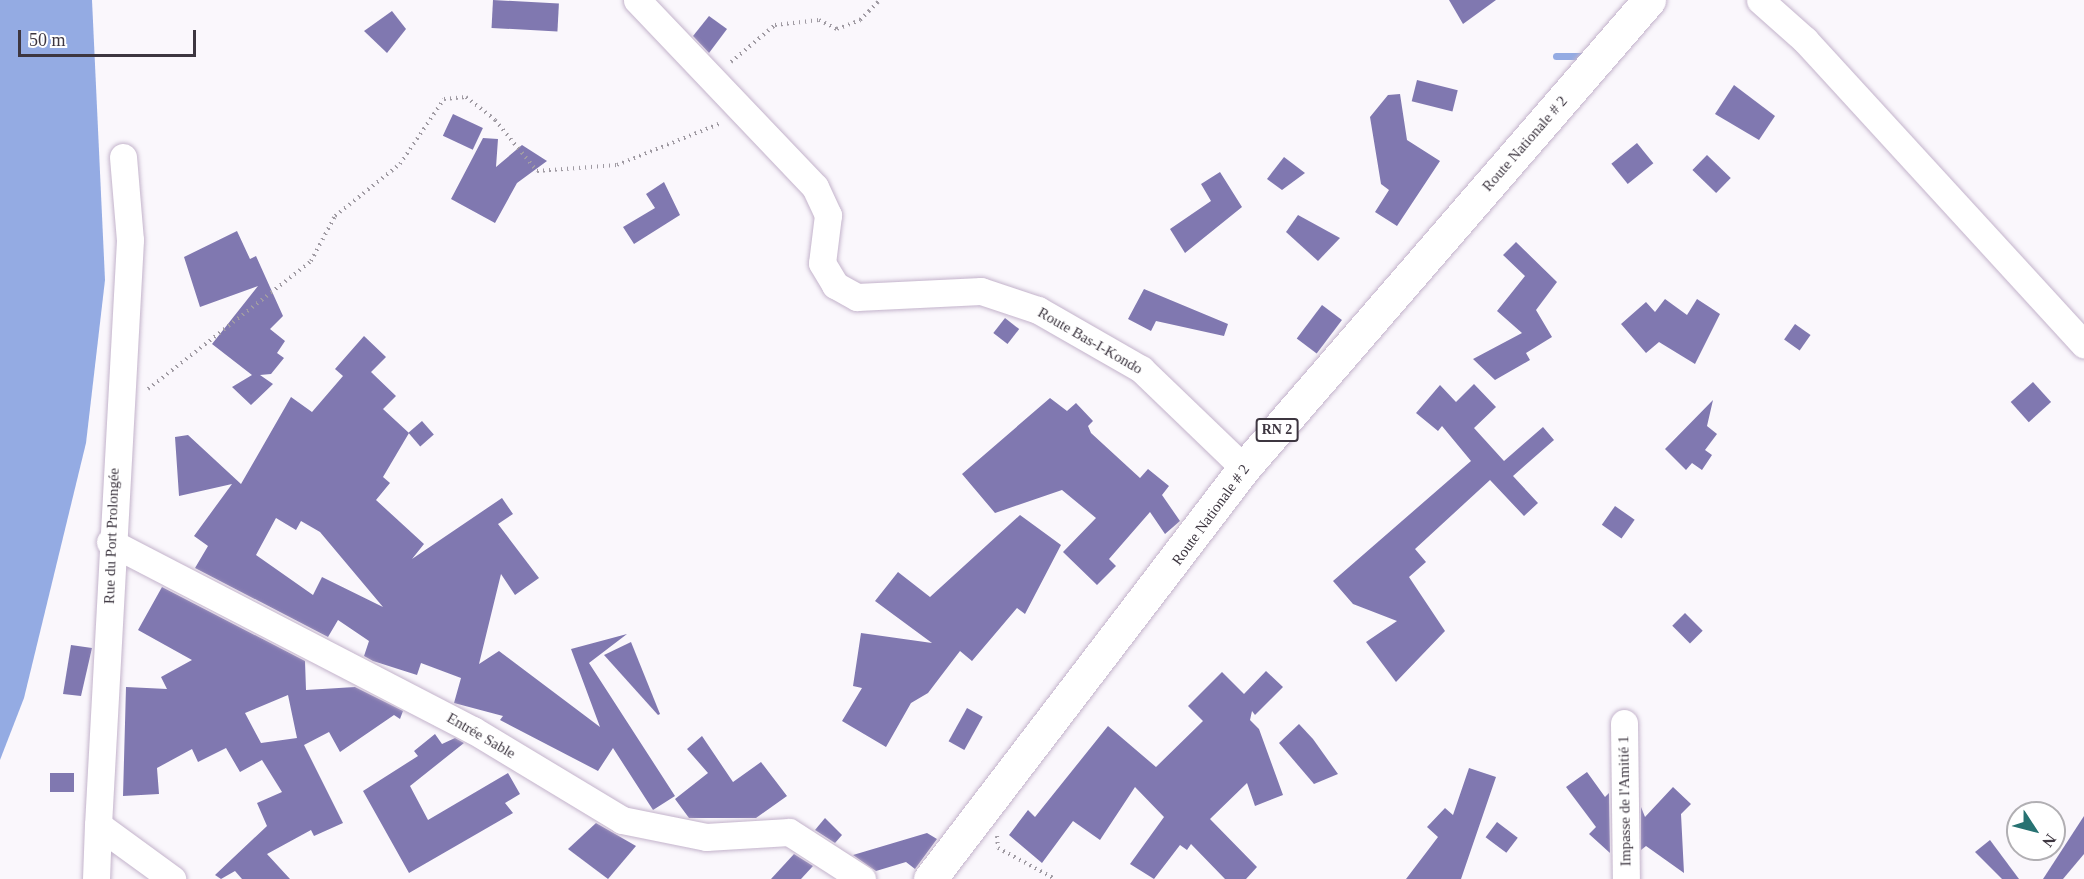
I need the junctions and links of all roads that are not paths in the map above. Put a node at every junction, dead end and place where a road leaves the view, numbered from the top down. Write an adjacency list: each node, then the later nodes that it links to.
1 (638, 0): 6 (street, Route Bas-I-Kondo)
2 (1649, 0): 6 (main road, Route Nationale # 2 / RN 2)
3 (1760, 0): 5 (street)
4 (123, 157): 7 (street, Rue du Port Prolongée)
5 (2084, 345)
6 (1244, 468): 13 (main road, Route Nationale # 2 / RN 2)
7 (110, 542): 9 (street, Rue du Port Prolongée); 12 (street, Entrée Sable)
8 (1624, 723): 14 (street, Impasse de l'Amitié 1)
9 (98, 825): 10 (street, Rue du Port Prolongée); 11 (street)
10 (96, 879)
11 (172, 879)
12 (862, 879)
13 (930, 879)
14 (1626, 879)

